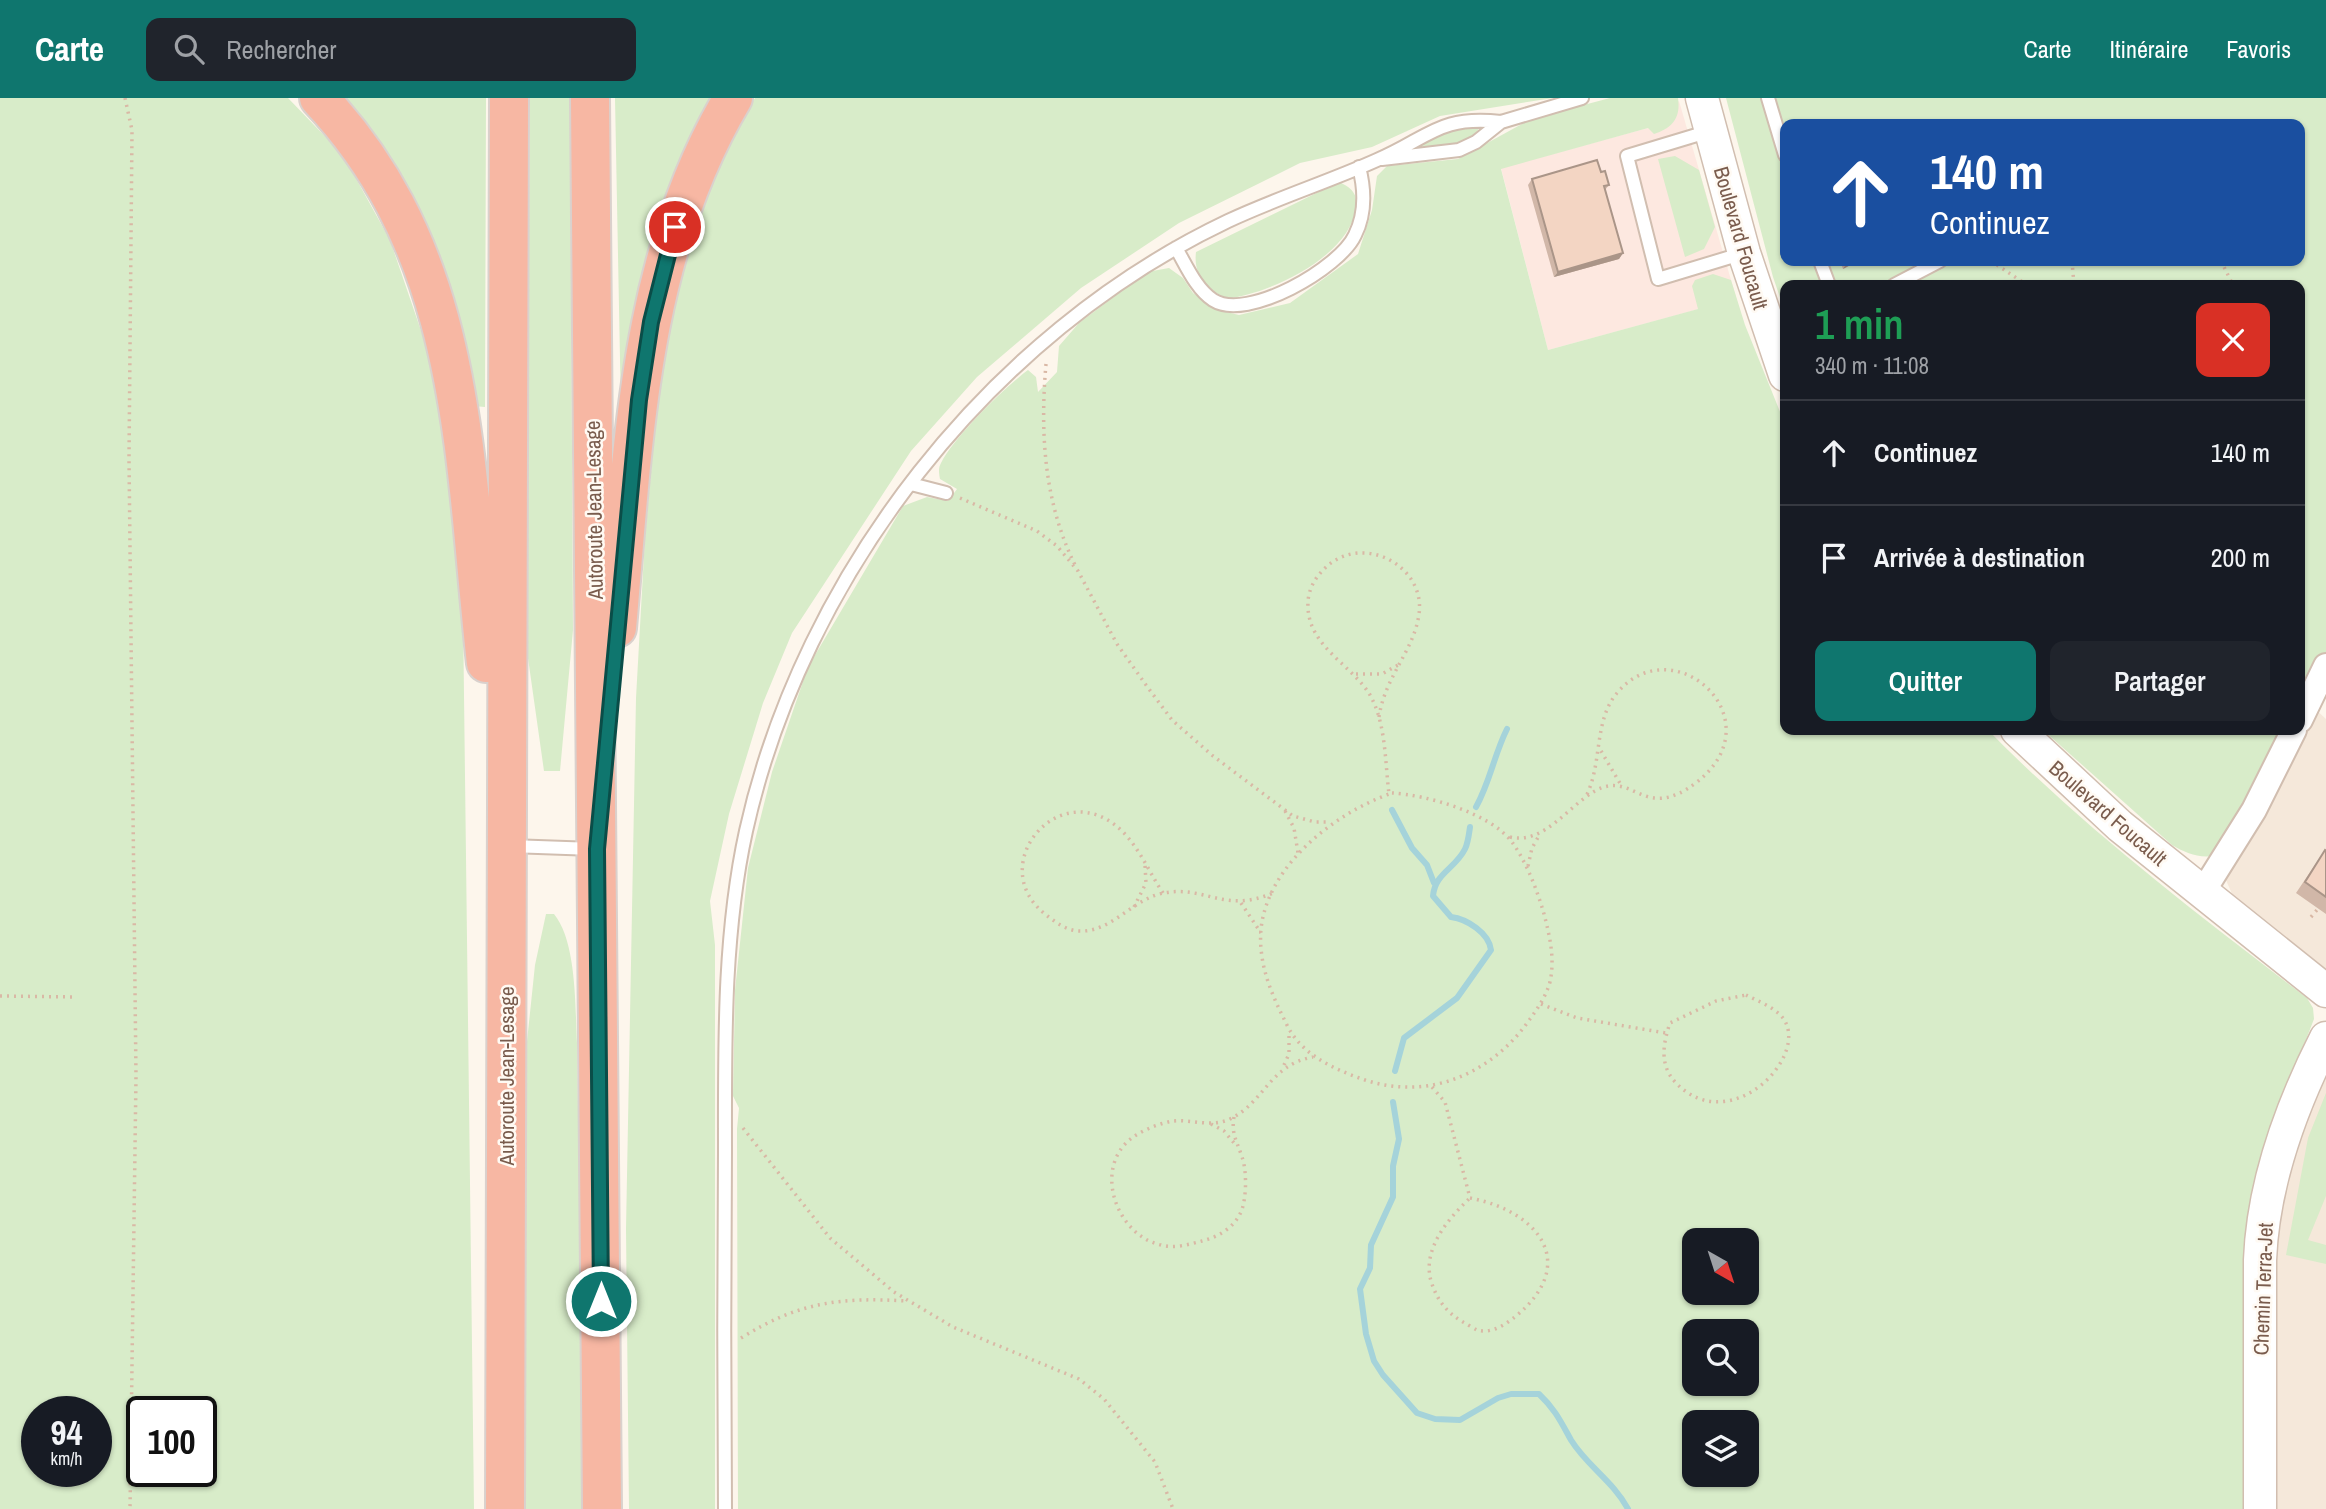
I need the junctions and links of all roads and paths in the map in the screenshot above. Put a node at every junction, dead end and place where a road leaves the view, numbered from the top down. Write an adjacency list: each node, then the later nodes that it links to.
1 (125, 98): 70 (path)
2 (319, 98): 40 (highway)
3 (509, 98): 40 (highway, Autoroute Jean-Lesage)
4 (590, 98): 41 (highway, Autoroute Jean-Lesage)
5 (733, 98): 41 (highway)
6 (1582, 98): 9 (lane)
7 (1702, 98): 10 (street, Boulevard Foucault)
8 (1768, 98): 11 (lane)
9 (1501, 122): 12 (lane); 12 (lane)
10 (1710, 131): 15 (street, Boulevard Foucault); 15 (lane)
11 (1780, 138)
12 (1380, 160): 13 (lane)
13 (1359, 167): 14 (lane); 14 (lane)
14 (1176, 248): 20 (lane)
15 (1744, 253): 21 (street, Boulevard Foucault)
16 (1930, 266): 18 (lane)
17 (1998, 266): 19 (path)
18 (1904, 280)
19 (2020, 280)
20 (1047, 341): 22 (lane); 24 (path)
21 (1780, 360)
22 (911, 484): 23 (lane); 63 (lane)
23 (946, 492): 24 (path)
24 (1078, 571): 36 (path)
25 (1400, 664): 27 (path); 27 (path); 29 (path)
26 (2326, 666): 28 (street)
27 (1355, 674): 29 (path)
28 (2305, 710)
29 (1379, 717): 34 (path)
30 (2022, 735): 47 (street, Boulevard Foucault)
31 (2292, 735): 47 (street)
32 (1600, 748): 33 (path); 33 (path); 35 (path)
33 (1621, 785): 35 (path)
34 (1389, 794): 37 (path); 39 (path)
35 (1585, 798): 38 (path)
36 (1284, 810): 37 (path); 42 (path)
37 (1332, 822): 42 (path)
38 (1541, 833): 39 (path); 44 (path)
39 (1506, 835): 44 (path)
40 (506, 846): 41 (lane); 71 (highway, Autoroute Jean-Lesage)
41 (597, 849): 72 (highway, Autoroute Jean-Lesage)
42 (1298, 854): 46 (path)
43 (1145, 863): 45 (path); 49 (path); 49 (path)
44 (1527, 868): 56 (path)
45 (1163, 893): 48 (path); 49 (path)
46 (1273, 893): 48 (path); 52 (path)
47 (2202, 893): 53 (street, Boulevard Foucault)
48 (1241, 903): 52 (path)
49 (1133, 909)
50 (2317, 909): 51 (path)
51 (2311, 917)
52 (1262, 933): 57 (path)
53 (2326, 991)
54 (0, 996): 55 (path)
55 (75, 997)
56 (1541, 1003): 58 (path); 62 (path)
57 (1289, 1030): 60 (path); 61 (path)
58 (1666, 1033): 58 (path)
59 (2326, 1038): 75 (street, Chemin Terra-Jet)
60 (1315, 1057): 61 (path); 62 (path)
61 (1283, 1068): 64 (path)
62 (1432, 1087): 67 (path)
63 (725, 1104): 68 (path); 69 (lane)
64 (1234, 1117): 65 (path); 66 (path)
65 (1210, 1123): 66 (path); 66 (path)
66 (1236, 1144)
67 (1470, 1198): 67 (path)
68 (909, 1301): 69 (path); 74 (path)
69 (724, 1351): 73 (lane)
70 (130, 1509)
71 (505, 1509)
72 (603, 1509)
73 (725, 1509)
74 (1173, 1509)
75 (2260, 1509)

